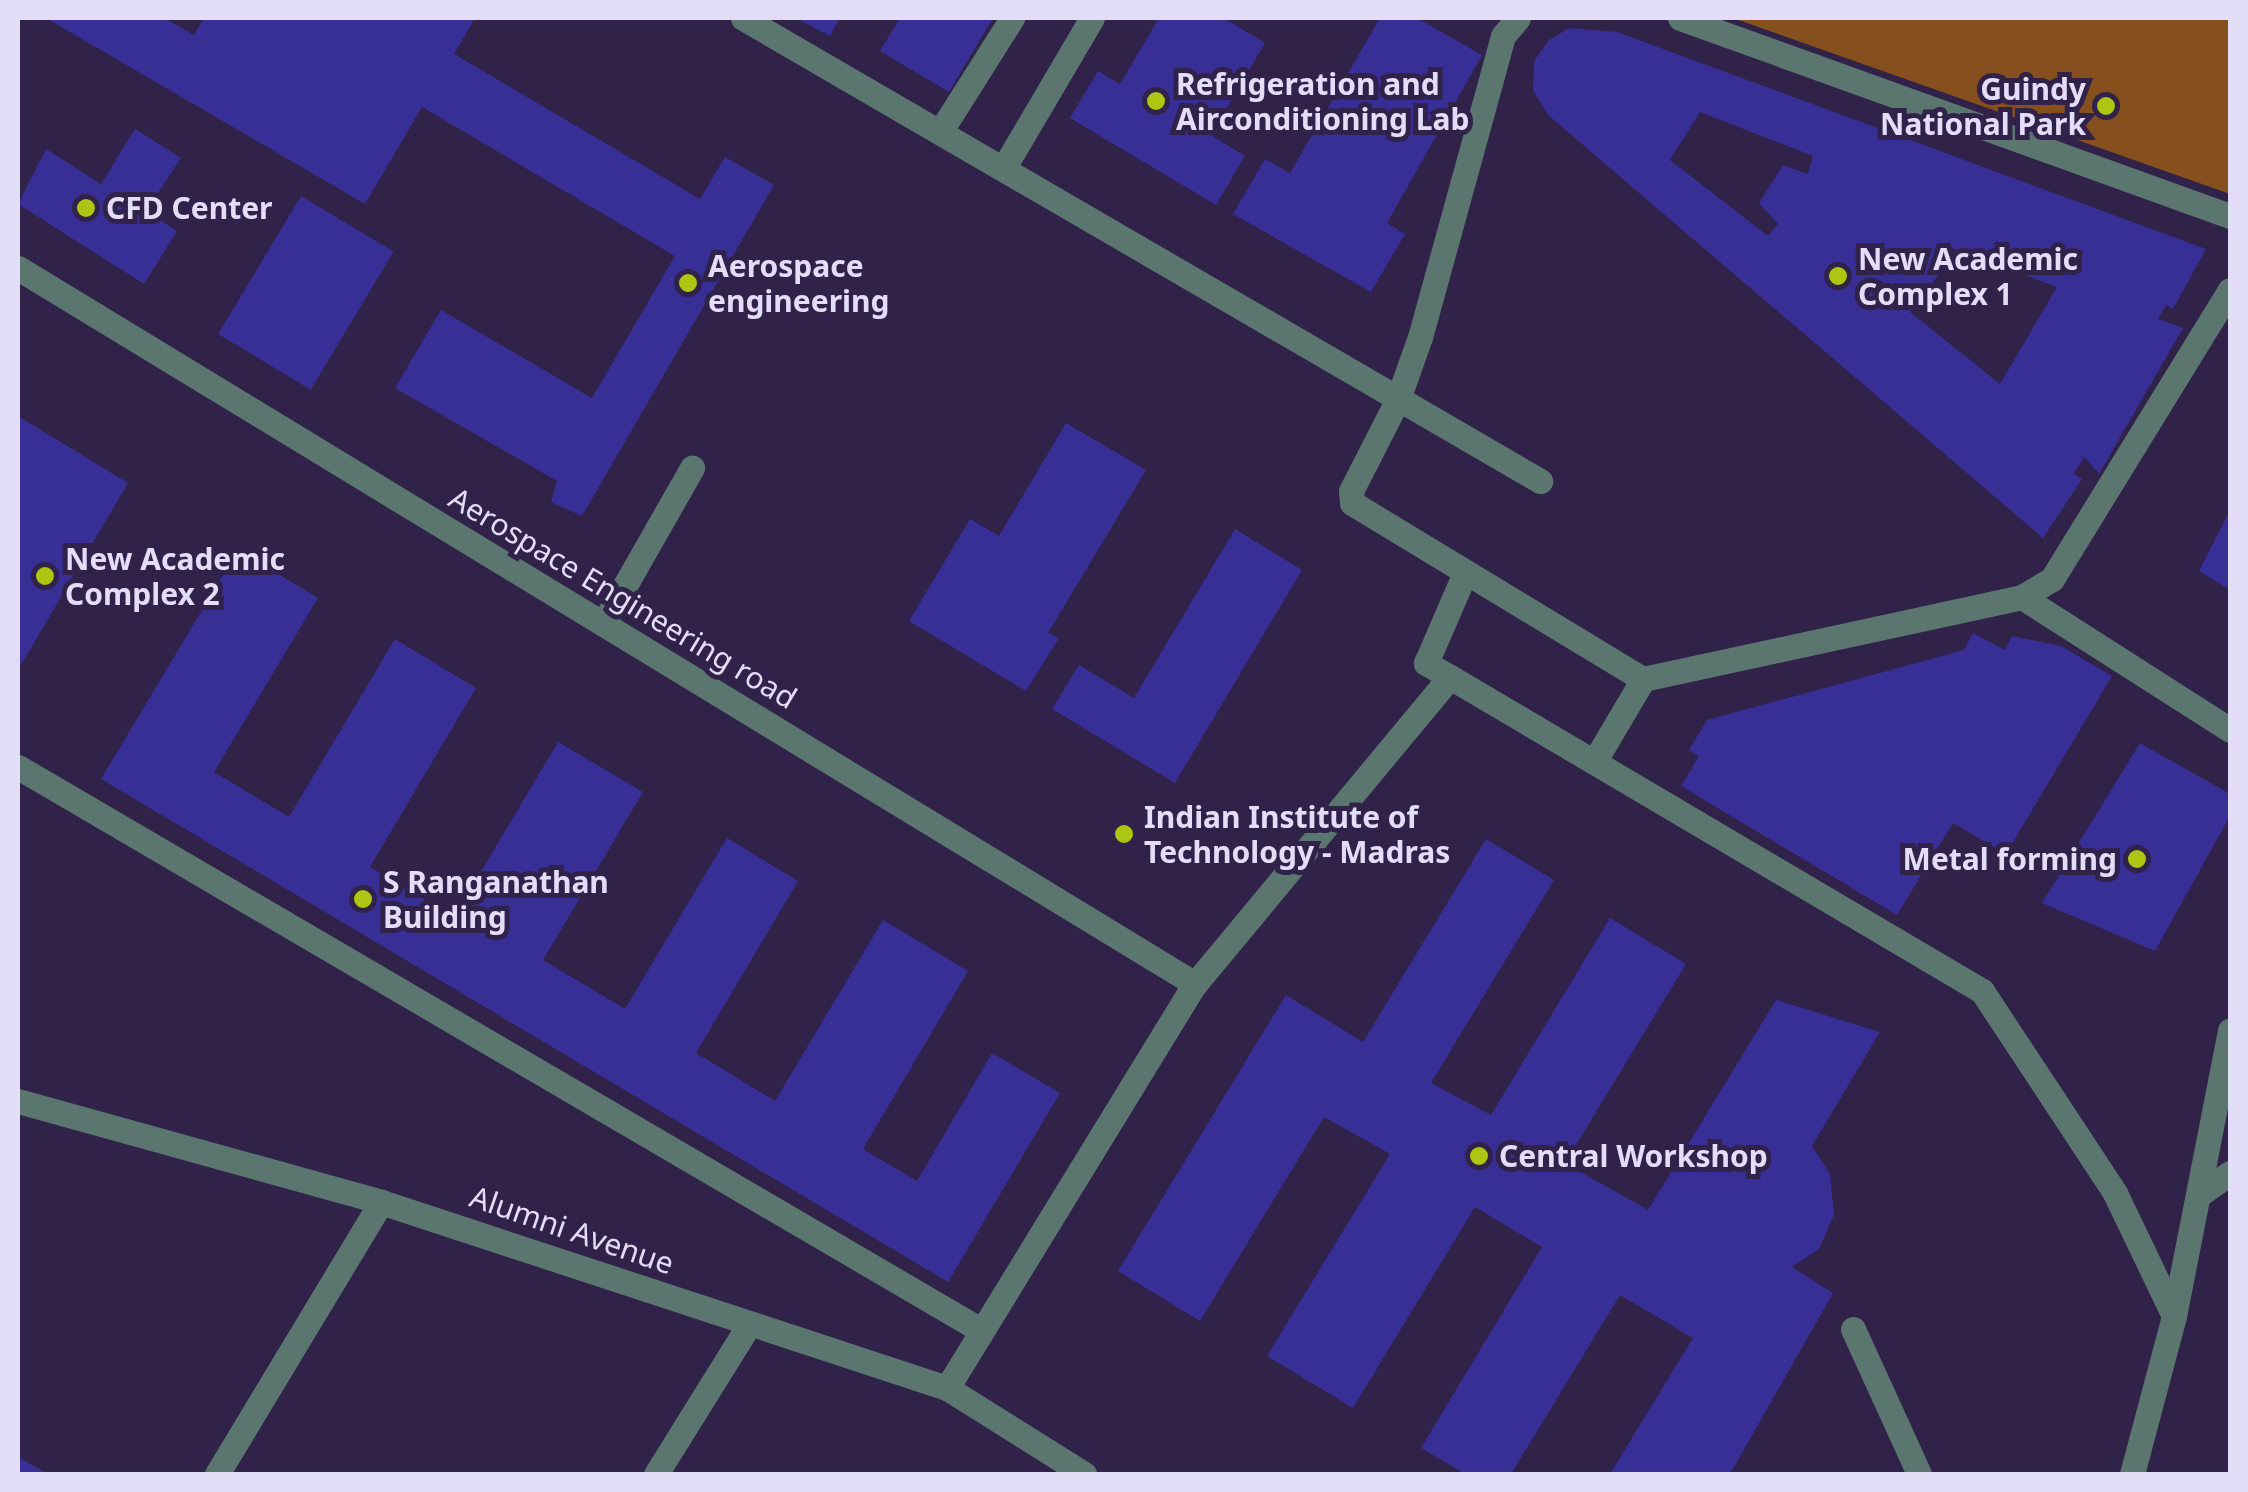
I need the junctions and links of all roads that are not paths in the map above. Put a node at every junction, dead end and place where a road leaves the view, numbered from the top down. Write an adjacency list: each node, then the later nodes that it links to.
1 (744, 18): 6 (street)
2 (1012, 18): 6 (street)
3 (1092, 18): 7 (street)
4 (1518, 18): 11 (street)
5 (1680, 18): 8 (street)
6 (940, 132): 7 (street)
7 (1003, 169): 11 (street)
8 (2230, 217)
9 (18, 268): 16 (street, Aerospace Engineering road)
10 (2230, 290): 15 (street)
11 (1398, 399): 13 (street); 14 (street)
12 (692, 468): 16 (street)
13 (1540, 481)
14 (1464, 575): 17 (street); 18 (street)
15 (2022, 597): 18 (street); 19 (street)
16 (602, 624): 22 (street, Aerospace Engineering road)
17 (1450, 678): 20 (street); 22 (street)
18 (1642, 678): 20 (street)
19 (2230, 730)
20 (1594, 762): 28 (street)
21 (18, 767): 30 (street)
22 (1195, 984): 30 (street)
23 (2230, 1030): 26 (street)
24 (18, 1101): 27 (street, Alumni Avenue)
25 (2230, 1173): 26 (street)
26 (2200, 1194): 28 (street)
27 (381, 1202): 29 (street, Alumni Avenue); 33 (street)
28 (2174, 1316): 37 (street)
29 (748, 1326): 32 (street, Alumni Avenue); 34 (street)
30 (979, 1328): 32 (street)
31 (1853, 1329): 36 (street)
32 (947, 1388): 35 (street, Alumni Avenue)
33 (218, 1474)
34 (656, 1474)
35 (1084, 1474)
36 (1919, 1474)
37 (2132, 1474)

